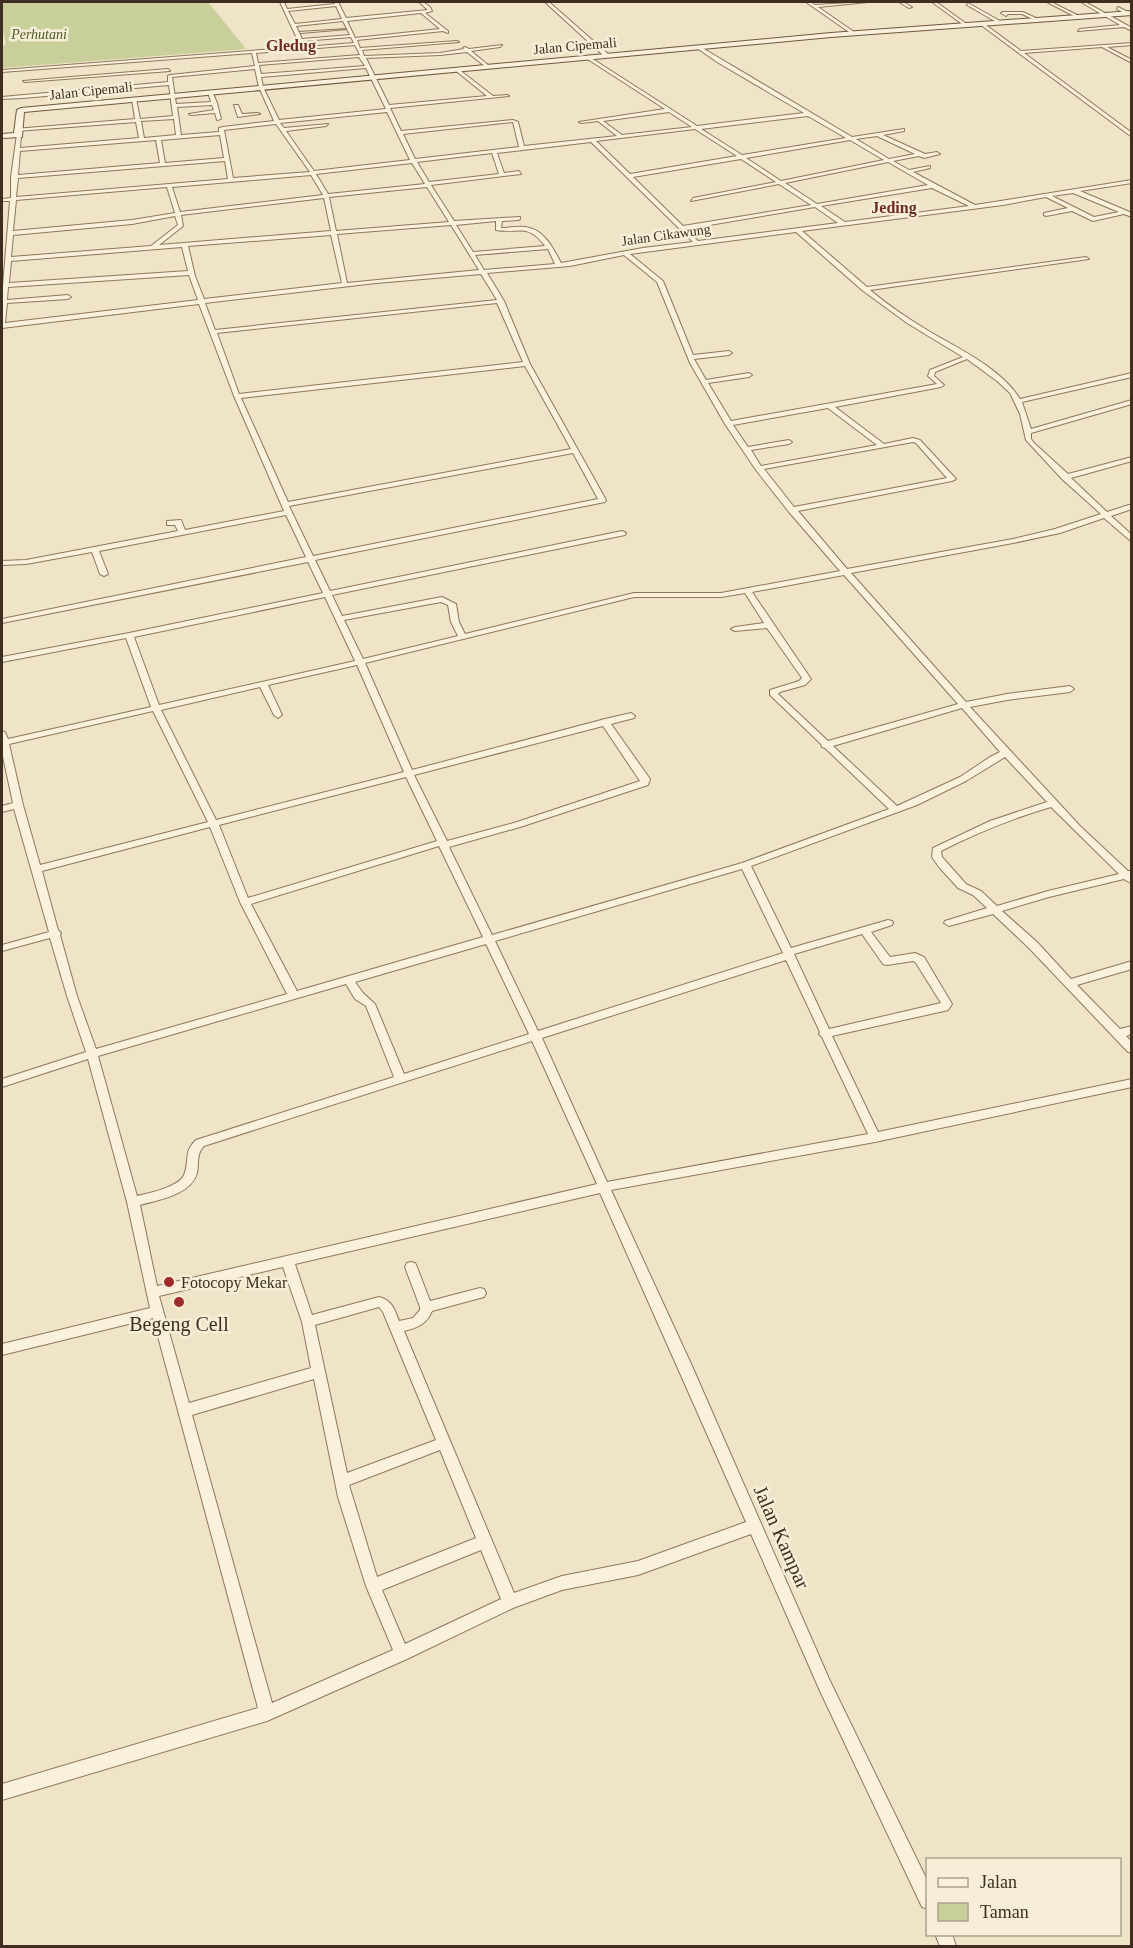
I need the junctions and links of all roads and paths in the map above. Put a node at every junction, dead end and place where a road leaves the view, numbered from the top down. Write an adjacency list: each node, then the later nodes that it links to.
1 (228, 2): 2 (street)
2 (239, 2)
3 (282, 2): 17 (street)
4 (421, 2): 18 (street)
5 (547, 2): 48 (street)
6 (808, 2): 14 (street)
7 (866, 2): 14 (street)
8 (901, 2): 15 (street)
9 (934, 2): 28 (street)
10 (1049, 2): 22 (street)
11 (1083, 2): 20 (street)
12 (337, 3): 17 (street); 24 (street)
13 (968, 4): 25 (street)
14 (815, 6): 35 (street)
15 (910, 7)
16 (1118, 8): 19 (street)
17 (286, 10): 27 (street)
18 (423, 13): 24 (street); 31 (street)
19 (1129, 13): 20 (main road, Jalan Cipemali)
20 (1106, 14): 22 (main road, Jalan Cipemali); 29 (street)
21 (1006, 15): 23 (street)
22 (1077, 16): 23 (main road, Jalan Cipemali)
23 (1035, 19): 25 (main road, Jalan Cipemali)
24 (345, 20): 27 (street); 30 (street)
25 (999, 22): 26 (main road, Jalan Cipemali)
26 (982, 24): 28 (main road, Jalan Cipemali); 46 (street)
27 (295, 25): 34 (street)
28 (966, 25): 35 (main road, Jalan Cipemali)
29 (1124, 26): 32 (street); 33 (street)
30 (349, 29): 34 (street); 37 (street)
31 (443, 30): 37 (street); 38 (street)
32 (1080, 30)
33 (1131, 30)
34 (297, 32): 36 (street)
35 (852, 33): 41 (main road, Jalan Cipemali)
36 (300, 40): 37 (street); 43 (street)
37 (355, 42): 38 (street); 43 (street); 47 (street)
38 (457, 42): 44 (street)
39 (1131, 44): 42 (street)
40 (500, 46): 44 (street)
41 (699, 47): 48 (main road, Jalan Cipemali); 80 (street)
42 (1104, 47): 46 (street); 51 (street)
43 (304, 48): 45 (street)
44 (468, 50): 47 (street); 53 (street)
45 (254, 52): 49 (street); 52 (street)
46 (1021, 52): 98 (street)
47 (361, 57): 52 (street); 54 (street)
48 (601, 57): 53 (main road, Jalan Cipemali); 77 (street)
49 (165, 58): 50 (street); 59 (street)
50 (141, 60): 55 (street); 58 (street)
51 (1131, 62)
52 (257, 65): 59 (street); 60 (street)
53 (486, 66): 56 (main road, Jalan Cipemali)
54 (366, 67): 60 (street); 61 (street)
55 (27, 69): 57 (street); 62 (street)
56 (458, 69): 61 (main road, Jalan Cipemali); 69 (street)
57 (2, 70)
58 (144, 72): 59 (street); 62 (street)
59 (169, 73): 63 (street)
60 (259, 76): 64 (street)
61 (371, 78): 64 (main road, Jalan Cipemali); 75 (street)
62 (25, 81): 68 (street)
63 (171, 83): 66 (street); 68 (street)
64 (261, 87): 65 (main road, Jalan Cipemali); 85 (street)
65 (210, 92): 66 (main road, Jalan Cipemali); 72 (street)
66 (174, 96): 71 (main road, Jalan Cipemali); 73 (street)
67 (507, 96): 69 (street)
68 (23, 97): 70 (street); 76 (street)
69 (491, 97): 75 (street)
70 (2, 98)
71 (134, 99): 76 (main road, Jalan Cipemali); 84 (street)
72 (215, 103): 73 (street); 78 (street)
73 (175, 106): 82 (street)
74 (236, 106): 81 (street)
75 (387, 108): 85 (street); 94 (street)
76 (21, 110): 92 (main road)
77 (672, 110): 86 (street); 89 (street)
78 (217, 111): 79 (street); 83 (street)
79 (190, 114)
80 (811, 114): 89 (street); 102 (street)
81 (258, 115): 85 (street); 87 (street)
82 (177, 117): 84 (street); 99 (street)
83 (219, 119)
84 (138, 120): 92 (street); 103 (street)
85 (276, 120): 90 (street); 93 (street)
86 (599, 120): 88 (street); 100 (street)
87 (246, 121)
88 (581, 122)
89 (698, 127): 100 (street); 110 (street)
90 (282, 130): 96 (street); 96 (street)
91 (902, 130): 95 (street)
92 (18, 132): 97 (main road); 106 (street)
93 (222, 133): 99 (street); 111 (street)
94 (399, 133): 105 (street); 112 (street)
95 (878, 134): 102 (street); 108 (street)
96 (287, 135): 117 (street)
97 (2, 136)
98 (1131, 136)
99 (180, 137): 101 (street)
100 (622, 137): 104 (street)
101 (158, 139): 103 (street); 114 (street)
102 (852, 139): 110 (street); 113 (street)
103 (142, 140): 106 (street)
104 (593, 141): 105 (street); 120 (street)
105 (522, 149): 107 (street)
106 (17, 150): 121 (street)
107 (494, 152): 112 (street); 119 (street)
108 (920, 154): 109 (street); 113 (street)
109 (937, 154)
110 (741, 156): 120 (street); 124 (street)
111 (228, 159): 114 (street); 122 (street)
112 (413, 160): 117 (street); 125 (street)
113 (890, 161): 116 (street); 124 (street)
114 (166, 164): 121 (street); 126 (street)
115 (928, 167): 116 (street)
116 (910, 171): 127 (street)
117 (313, 173): 122 (street); 130 (street)
118 (519, 174): 119 (street)
119 (502, 175): 125 (street)
120 (630, 176): 145 (street)
121 (14, 177): 131 (street)
122 (231, 180): 126 (street)
123 (1131, 181): 128 (street, Jalan Cikawung)
124 (781, 182): 133 (street); 134 (street)
125 (427, 184): 130 (street); 143 (street)
126 (173, 185): 131 (street); 138 (street)
127 (933, 186): 134 (street); 135 (street)
128 (1072, 190): 129 (street, Jalan Cikawung); 137 (street)
129 (1046, 195): 135 (street, Jalan Cikawung); 136 (street)
130 (326, 196): 138 (street); 148 (street)
131 (13, 199): 132 (street); 147 (street)
132 (2, 200)
133 (693, 200)
134 (817, 206): 144 (street); 145 (street)
135 (974, 206): 144 (street, Jalan Cikawung)
136 (1073, 209): 137 (street); 139 (street)
137 (1129, 213): 142 (street)
138 (179, 214): 147 (street); 152 (street)
139 (1046, 214)
140 (518, 218): 141 (street)
141 (499, 220): 143 (street); 151 (street)
142 (1093, 223)
143 (451, 224): 148 (street); 156 (street)
144 (844, 224): 146 (street, Jalan Cikawung)
145 (682, 228): 149 (street)
146 (797, 230): 149 (street, Jalan Cikawung); 164 (street)
147 (10, 233): 154 (street)
148 (334, 233): 150 (street); 163 (street)
149 (696, 242): 155 (street, Jalan Cikawung)
150 (185, 246): 152 (street); 161 (street, Jalan Kampar)
151 (550, 247): 156 (street); 159 (street)
152 (152, 248): 158 (street)
153 (2, 252): 154 (street)
154 (9, 252): 158 (street)
155 (625, 253): 159 (street, Jalan Cikawung); 172 (street)
156 (471, 254): 160 (street)
157 (1086, 259): 164 (street)
158 (9, 260): 162 (street)
159 (560, 265): 160 (street, Jalan Cikawung)
160 (484, 271): 163 (street, Jalan Cikawung); 168 (street)
161 (191, 273): 162 (street); 167 (street, Jalan Kampar)
162 (6, 285): 166 (street)
163 (345, 285): 167 (street, Jalan Cikawung)
164 (864, 289): 173 (street)
165 (68, 297): 166 (street)
166 (3, 302): 169 (street)
167 (203, 302): 169 (street, Jalan Cikawung); 170 (street, Jalan Kampar)
168 (500, 302): 170 (street); 174 (street)
169 (2, 326)
170 (213, 332): 178 (street, Jalan Kampar)
171 (729, 353): 172 (street)
172 (691, 357): 177 (street)
173 (968, 357): 179 (street); 181 (street)
174 (527, 364): 178 (street); 187 (street)
175 (749, 375): 177 (street)
176 (1131, 375): 179 (street)
177 (703, 382): 182 (street)
178 (237, 396): 192 (street, Jalan Kampar)
179 (1018, 401): 183 (street)
180 (1131, 402): 183 (street)
181 (830, 406): 182 (street); 185 (street)
182 (728, 424): 186 (street)
183 (1029, 432): 190 (street)
184 (789, 442): 186 (street)
185 (883, 446): 189 (street); 193 (street)
186 (746, 449): 189 (street)
187 (573, 451): 192 (street); 200 (street)
188 (1131, 459): 190 (street)
189 (759, 468): 193 (street)
190 (1065, 477): 194 (street)
191 (1131, 506): 194 (street)
192 (287, 509): 196 (street); 200 (street, Jalan Kampar)
193 (792, 510): 202 (street)
194 (1104, 516): 198 (street); 202 (street)
195 (170, 523): 196 (street)
196 (183, 533): 199 (street)
197 (622, 533): 205 (street)
198 (1131, 540)
199 (95, 550): 201 (street); 203 (street)
200 (309, 557): 205 (street, Jalan Kampar); 207 (street)
201 (2, 563)
202 (843, 572): 204 (street); 216 (street)
203 (104, 574)
204 (747, 590): 208 (street); 211 (street)
205 (327, 594): 206 (street, Jalan Kampar); 210 (street)
206 (339, 619): 211 (street); 213 (street, Jalan Kampar)
207 (2, 621)
208 (769, 625): 209 (street); 222 (street)
209 (735, 630)
210 (129, 635): 212 (street); 217 (street)
211 (463, 637): 213 (street)
212 (2, 659)
213 (360, 662): 214 (street); 224 (street, Jalan Kampar)
214 (262, 684): 217 (street); 218 (street)
215 (1070, 689): 216 (street)
216 (964, 705): 222 (street); 223 (street)
217 (156, 708): 221 (street); 229 (street)
218 (278, 715)
219 (631, 716): 220 (street)
220 (605, 722): 224 (street); 230 (street)
221 (2, 740): 226 (street)
222 (825, 745): 228 (street)
223 (1006, 753): 225 (street); 228 (street)
224 (409, 773): 229 (street); 230 (street, Jalan Kampar)
225 (1053, 803): 233 (street); 235 (street)
226 (18, 805): 227 (street); 232 (street)
227 (2, 809)
228 (895, 809): 231 (street)
229 (213, 823): 232 (street); 234 (street)
230 (444, 843): 234 (street); 240 (street, Jalan Kampar)
231 (745, 865): 240 (street); 242 (street)
232 (37, 869): 239 (street)
233 (1130, 877): 235 (street)
234 (245, 902): 246 (street)
235 (995, 911): 237 (street); 245 (street)
236 (888, 923): 238 (street)
237 (949, 923)
238 (864, 930): 242 (street); 248 (street)
239 (56, 933): 241 (street); 252 (street)
240 (490, 940): 244 (street); 250 (street, Jalan Kampar)
241 (2, 948)
242 (786, 955): 248 (street); 250 (street)
243 (1131, 965): 245 (street)
244 (349, 981): 246 (street); 253 (street)
245 (1070, 983): 249 (street)
246 (294, 996): 252 (street)
247 (1131, 1029): 249 (street)
248 (824, 1034): 256 (street)
249 (1118, 1034): 251 (street)
250 (535, 1035): 253 (street); 257 (street, Jalan Kampar)
251 (1131, 1049)
252 (92, 1054): 254 (street); 258 (street)
253 (400, 1078): 258 (street)
254 (2, 1083)
255 (1131, 1083): 256 (street)
256 (874, 1137): 257 (street)
257 (604, 1187): 259 (street); 272 (street, Jalan Kampar)
258 (133, 1202): 261 (street)
259 (287, 1260): 261 (street); 265 (street)
260 (411, 1267): 263 (street)
261 (152, 1292): 264 (street)
262 (480, 1293): 263 (street)
263 (426, 1307): 266 (street)
264 (157, 1312): 267 (street); 269 (street)
265 (308, 1322): 266 (street); 268 (street)
266 (395, 1328): 270 (street)
267 (2, 1350)
268 (319, 1372): 269 (street); 271 (street)
269 (184, 1411): 277 (street)
270 (443, 1443): 271 (street); 273 (street)
271 (341, 1482): 274 (street)
272 (754, 1526): 275 (street); 279 (street, Jalan Kampar)
273 (484, 1542): 274 (street); 275 (street)
274 (374, 1587): 276 (street)
275 (510, 1602): 276 (street)
276 (402, 1654): 277 (street)
277 (267, 1713): 278 (street)
278 (2, 1791)
279 (926, 1899)

